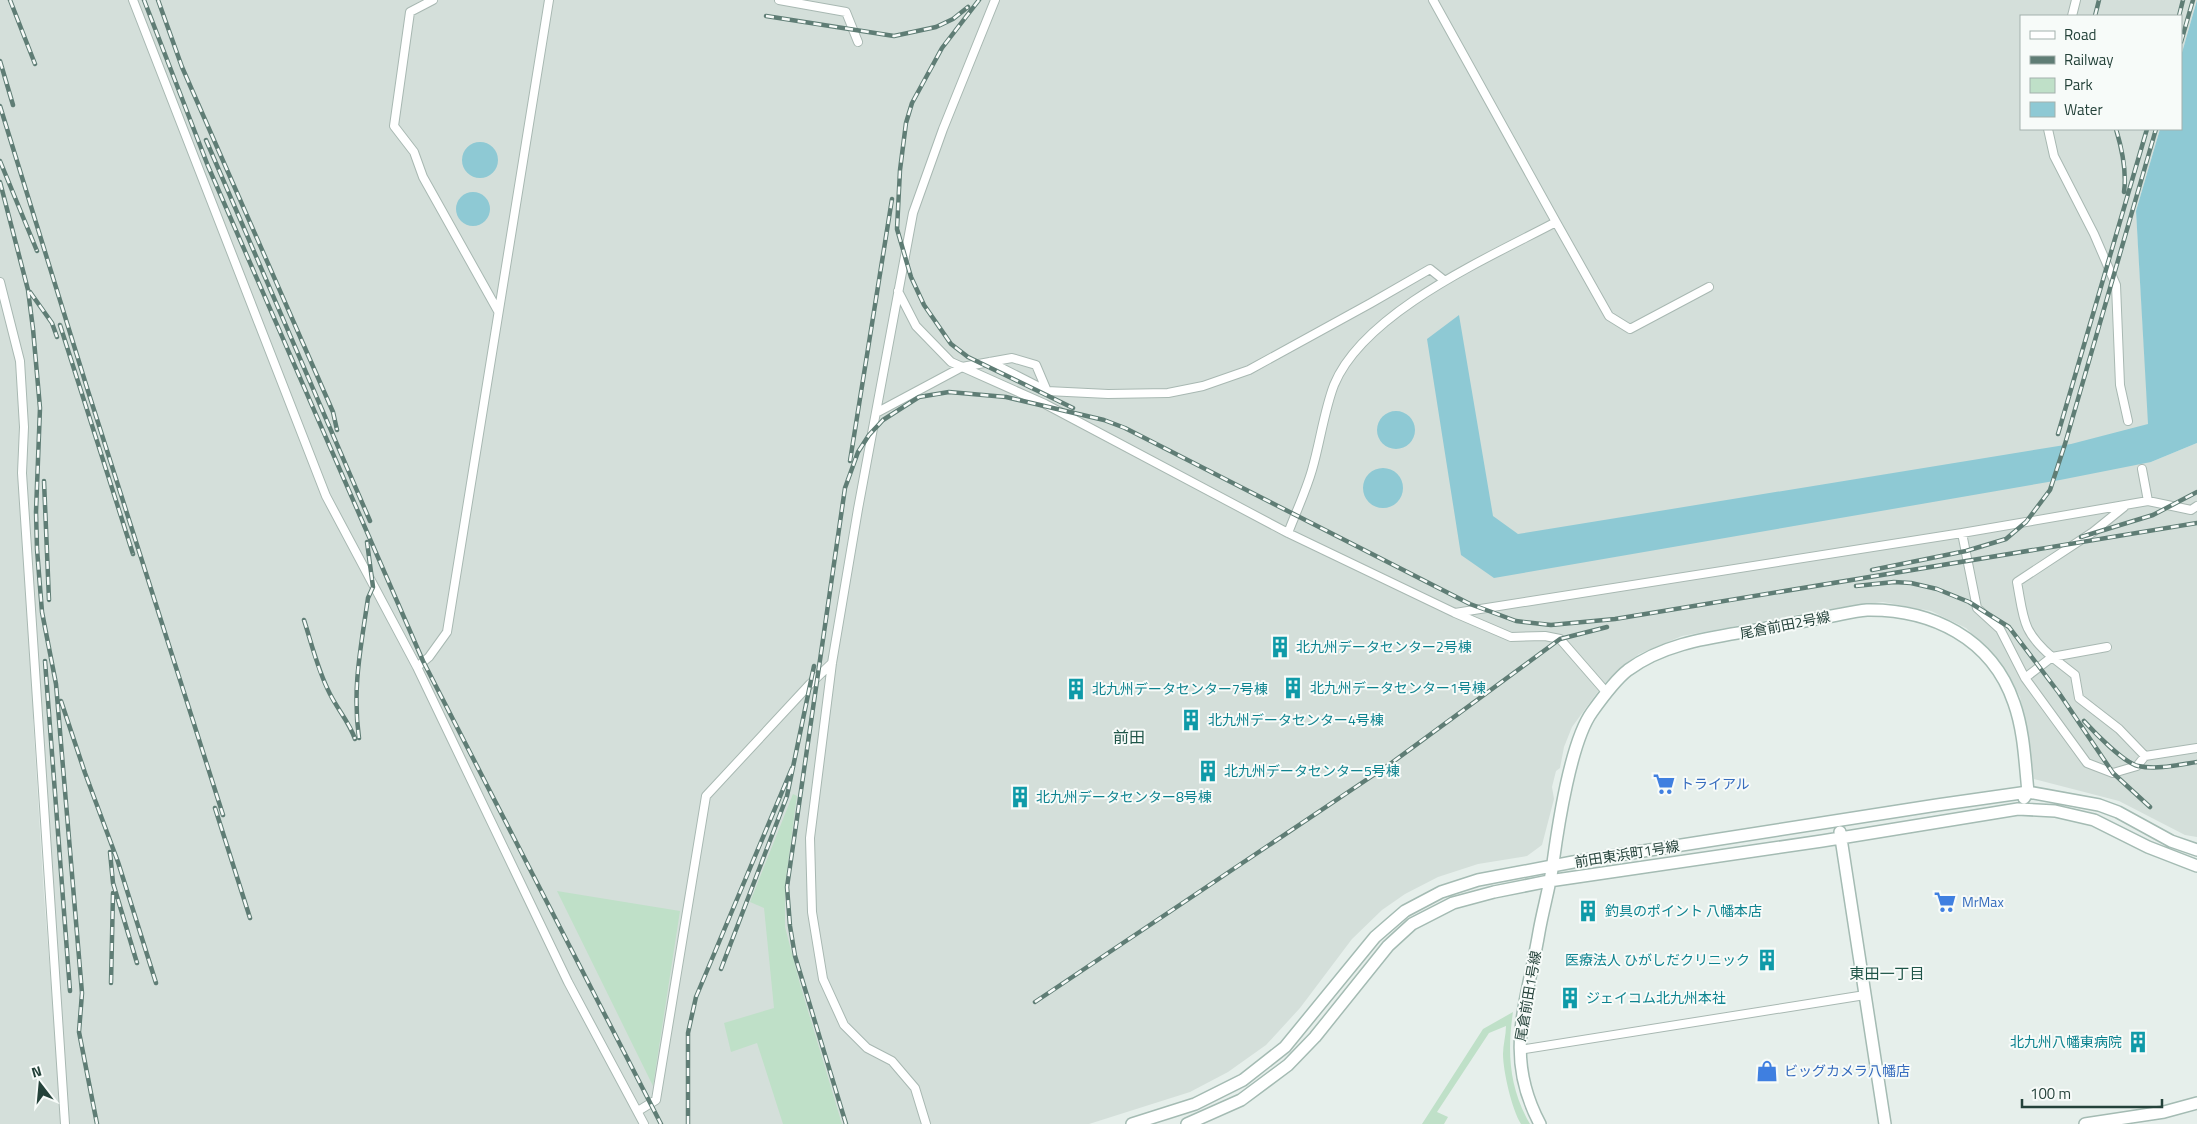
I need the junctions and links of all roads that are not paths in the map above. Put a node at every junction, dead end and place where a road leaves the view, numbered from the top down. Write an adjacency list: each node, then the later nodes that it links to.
1 (133, 0): 32 (street)
2 (433, 0): 16 (street)
3 (549, 0): 16 (street)
4 (778, 0): 9 (street)
5 (995, 0): 15 (street)
6 (1433, 0): 11 (street)
7 (2076, 0): 8 (street)
8 (2072, 15)
9 (858, 42)
10 (2048, 130): 21 (street)
11 (1556, 222): 12 (street); 14 (street)
12 (1445, 281): 19 (street); 27 (street)
13 (0, 282): 49 (street)
14 (1709, 287)
15 (898, 291): 18 (street); 20 (street)
16 (498, 311): 32 (street)
17 (990, 362): 18 (street); 19 (street); 19 (street)
18 (962, 367): 20 (street); 27 (street)
19 (1047, 391)
20 (876, 413): 31 (street)
21 (2128, 421)
22 (2142, 469): 23 (street)
23 (2148, 501): 24 (street); 25 (street)
24 (2126, 505): 26 (street); 30 (street)
25 (2195, 509)
26 (1962, 533): 28 (street); 33 (street)
27 (1288, 534): 28 (street)
28 (1455, 613): 34 (street)
29 (2107, 647): 30 (street)
30 (2052, 657): 33 (street); 36 (street)
31 (832, 663): 48 (street); 51 (street)
32 (417, 666): 48 (street)
33 (2025, 678): 36 (street)
34 (1607, 693): 37 (street, 尾倉前田2号線); 42 (street, 尾倉前田2号線)
35 (2197, 748): 36 (street)
36 (2145, 756)
37 (2028, 792): 38 (street); 39 (street, 前田東浜町1号線); 41 (street, 前田東浜町1号線)
38 (2018, 809): 40 (street, 前田東浜町1号線); 43 (street, 前田東浜町1号線)
39 (1838, 821): 40 (street); 42 (street, 前田東浜町1号線)
40 (1841, 837): 44 (street, 前田東浜町1号線); 45 (street)
41 (2197, 850)
42 (1552, 866): 44 (street, 尾倉前田1号線); 52 (street, 前田東浜町1号線)
43 (2197, 866)
44 (1548, 881): 46 (street, 尾倉前田1号線); 53 (street, 前田東浜町1号線)
45 (1865, 995): 46 (street); 55 (street)
46 (1519, 1050): 54 (street, 尾倉前田1号線)
47 (2197, 1103): 56 (street)
48 (638, 1111): 50 (street)
49 (65, 1124)
50 (644, 1124)
51 (926, 1124)
52 (1132, 1124)
53 (1187, 1124)
54 (1540, 1124)
55 (1885, 1124)
56 (2085, 1124)

